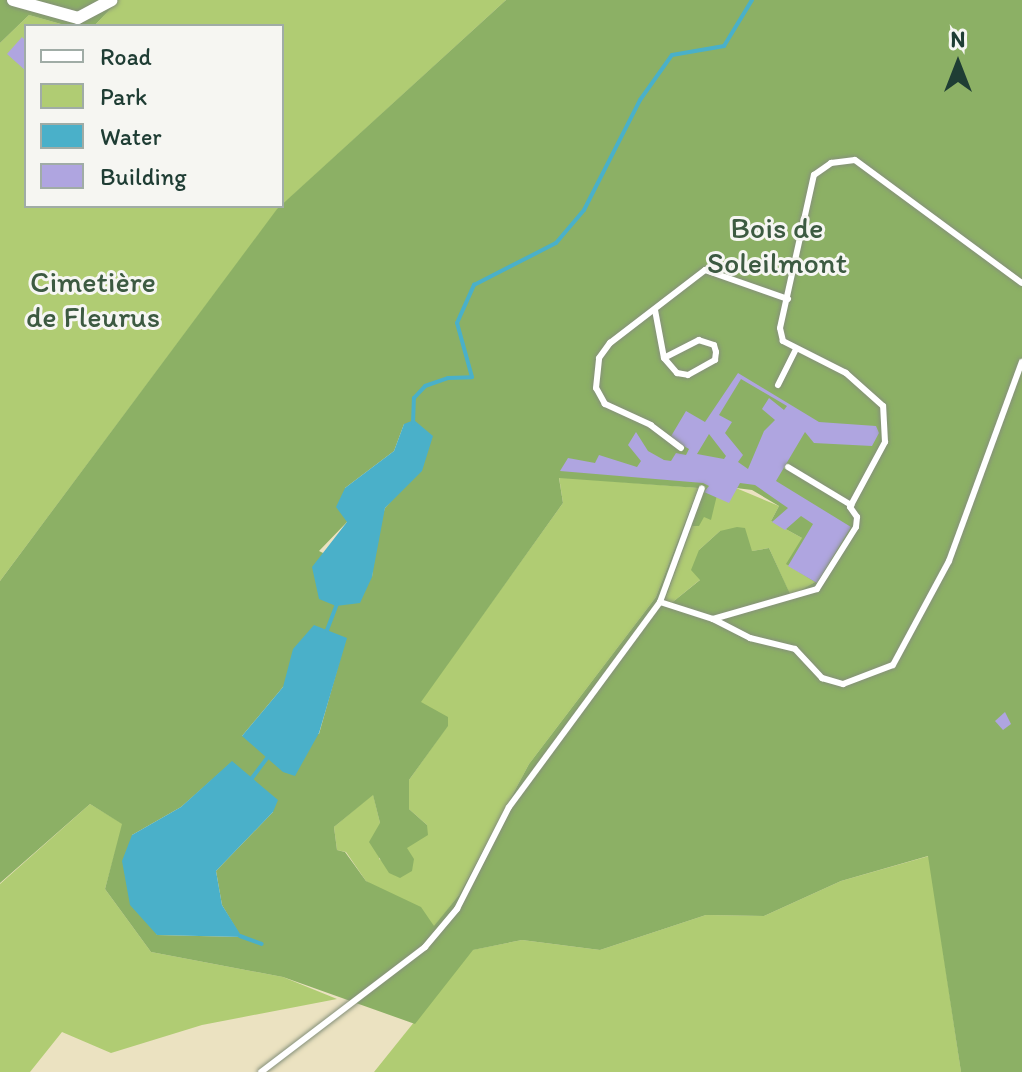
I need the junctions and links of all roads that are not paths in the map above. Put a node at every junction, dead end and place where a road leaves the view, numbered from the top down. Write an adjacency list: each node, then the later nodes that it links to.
1 (13, 0): 2 (street)
2 (112, 0)
3 (1022, 283): 4 (lane)
4 (788, 299): 5 (lane); 6 (lane)
5 (655, 310): 7 (lane); 10 (lane)
6 (796, 349): 9 (lane); 13 (lane)
7 (664, 358): 7 (lane)
8 (1022, 362): 15 (lane)
9 (778, 385)
10 (681, 448)
11 (788, 467): 13 (lane)
12 (702, 488): 14 (lane)
13 (851, 505): 15 (lane)
14 (660, 602): 15 (lane); 16 (lane)
15 (713, 619)
16 (261, 1072)

